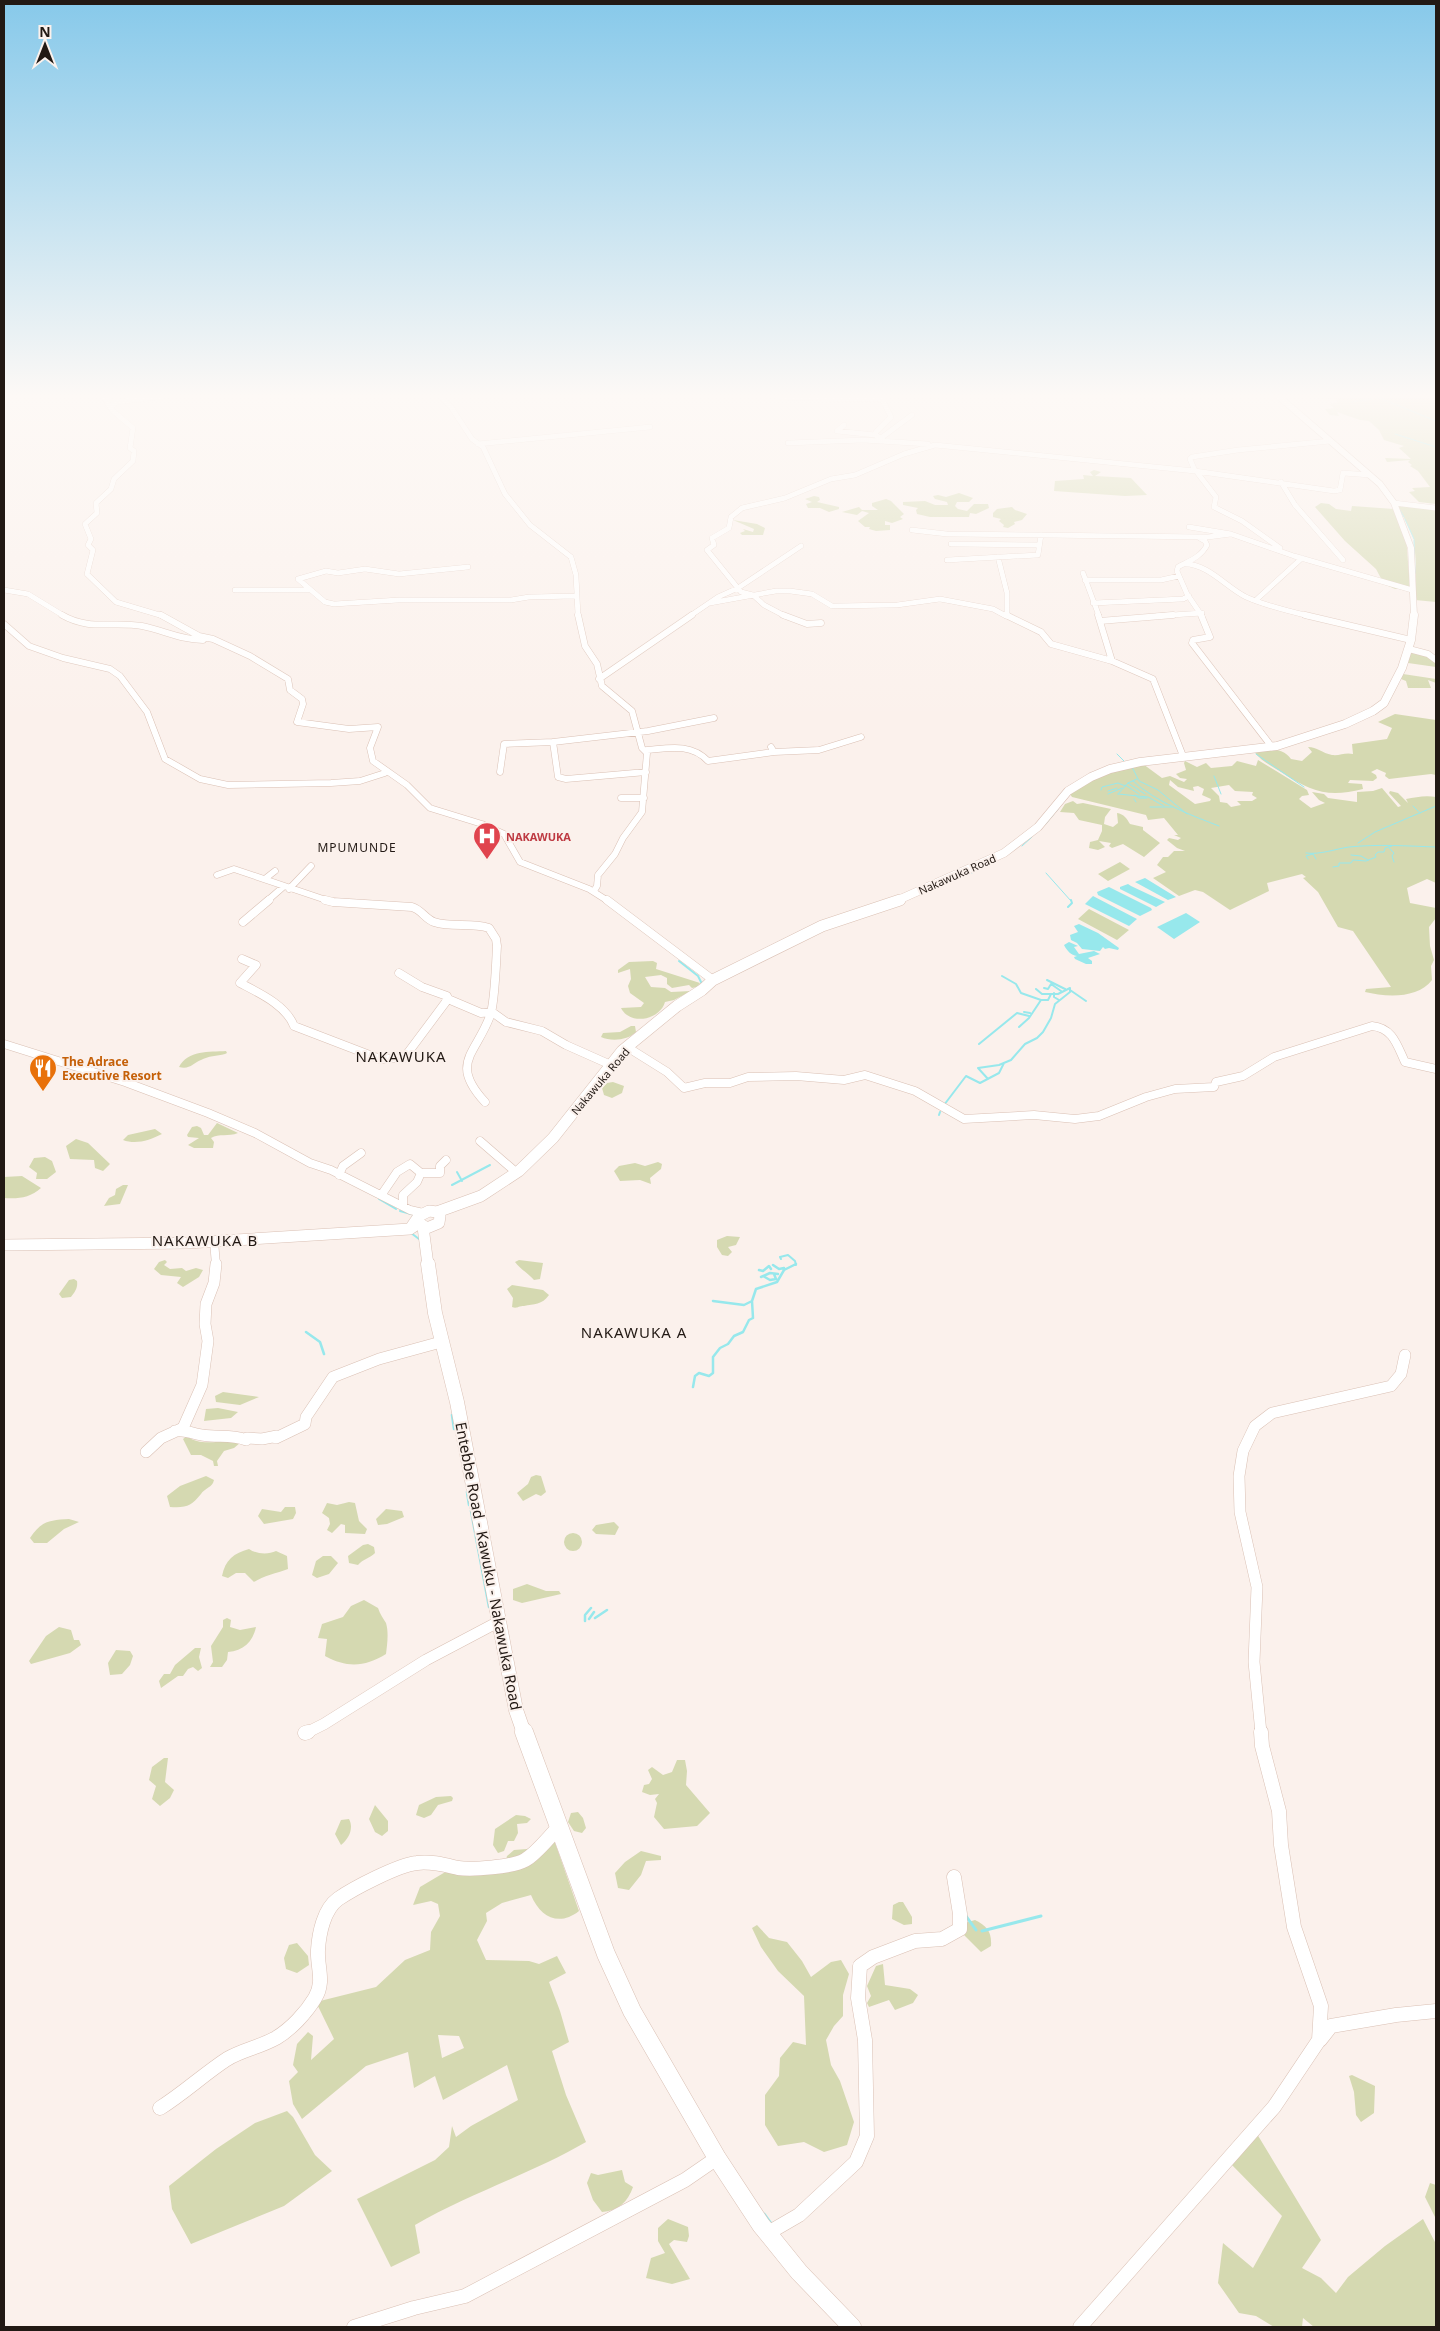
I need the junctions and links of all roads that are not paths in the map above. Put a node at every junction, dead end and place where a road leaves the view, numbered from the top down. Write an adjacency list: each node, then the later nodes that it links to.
1 (96, 503): 41 (street)
2 (512, 503): 31 (street)
3 (765, 503): 25 (street)
4 (1215, 503): 10 (street)
5 (1293, 503): 21 (street)
6 (1394, 503): 7 (street); 29 (main road, Nakawuka Road)
7 (1436, 508)
8 (1189, 527): 11 (street)
9 (912, 530): 12 (street)
10 (1255, 530): 11 (street); 17 (street)
11 (1233, 534): 13 (street); 17 (street)
12 (1041, 535): 13 (street); 15 (street)
13 (1205, 538): 22 (street)
14 (952, 544): 15 (street)
15 (1038, 545): 18 (street)
16 (801, 546): 25 (street)
17 (1281, 550): 19 (street)
18 (998, 557): 20 (street); 37 (street)
19 (1302, 558): 29 (street); 33 (street)
20 (947, 560)
21 (1343, 560)
22 (1184, 564): 24 (street); 33 (street)
23 (468, 567): 28 (street)
24 (1178, 578): 32 (street); 35 (street)
25 (738, 588): 30 (street); 34 (street)
26 (4, 590): 41 (street)
27 (235, 590): 28 (street)
28 (310, 590): 31 (street)
29 (1412, 590): 42 (main road, Nakawuka Road)
30 (753, 595): 34 (street); 37 (street); 39 (street)
31 (576, 596): 45 (street)
32 (1188, 598): 35 (street); 36 (street)
33 (1256, 600): 42 (street)
34 (710, 602): 45 (street)
35 (1094, 603): 38 (street)
36 (1202, 613): 38 (street); 50 (street)
37 (1006, 616): 44 (street)
38 (1100, 621): 44 (street)
39 (821, 623)
40 (4, 624): 56 (street)
41 (213, 639): 56 (street)
42 (1410, 645): 43 (street); 50 (main road, Nakawuka Road)
43 (1436, 660)
44 (1112, 662): 53 (street)
45 (599, 680): 47 (street)
46 (714, 718): 47 (street)
47 (639, 732): 49 (street); 52 (street)
48 (861, 737): 51 (street)
49 (553, 742): 54 (street); 55 (street)
50 (1272, 747): 53 (main road, Nakawuka Road)
51 (773, 750): 52 (street)
52 (647, 754): 55 (street)
53 (1183, 756): 68 (main road, Nakawuka Road)
54 (500, 772)
55 (646, 772): 58 (street)
56 (385, 773): 64 (street)
57 (621, 798): 58 (street)
58 (644, 798): 64 (street)
59 (311, 866): 63 (street)
60 (275, 871): 62 (street)
61 (217, 875): 62 (street)
62 (266, 878): 63 (street)
63 (286, 888): 65 (street); 70 (street)
64 (594, 891): 68 (street)
65 (244, 922)
66 (242, 959): 69 (street)
67 (400, 973): 69 (street)
68 (713, 980): 72 (main road, Nakawuka Road)
69 (448, 999): 70 (street)
70 (492, 1012): 73 (street); 75 (street)
71 (4, 1044): 81 (street)
72 (627, 1047): 73 (main road, Nakawuka Road); 74 (street)
73 (611, 1065): 80 (main road, Nakawuka Road)
74 (1436, 1069)
75 (485, 1102)
76 (480, 1141): 80 (street)
77 (361, 1152): 81 (street)
78 (446, 1160): 79 (street)
79 (421, 1173): 82 (street); 83 (street)
80 (517, 1173): 85 (main road, Nakawuka Road)
81 (339, 1175): 82 (street)
82 (382, 1194): 83 (street)
83 (403, 1206): 84 (street)
84 (423, 1213): 85 (main road); 87 (main road)
85 (439, 1219): 86 (main road); 90 (main road)
86 (423, 1227): 87 (main road); 90 (main road, Entebbe Road - Kawuku - Nakawuka Road)
87 (410, 1229): 88 (main road)
88 (214, 1241): 89 (main road); 93 (street)
89 (4, 1245)
90 (426, 1255): 91 (main road, Entebbe Road - Kawuku - Nakawuka Road)
91 (441, 1342): 93 (street); 95 (main road, Entebbe Road - Kawuku - Nakawuka Road)
92 (1405, 1355): 100 (street)
93 (175, 1431): 94 (street)
94 (146, 1452)
95 (498, 1622): 96 (street); 97 (main road, Entebbe Road - Kawuku - Nakawuka Road)
96 (305, 1733)
97 (558, 1828): 101 (street); 102 (main road, Entebbe Road - Kawuku - Nakawuka Road)
98 (954, 1877): 103 (street)
99 (1436, 2011): 100 (street)
100 (1320, 2040): 106 (street)
101 (160, 2108)
102 (717, 2158): 103 (main road, Entebbe Road - Kawuku - Nakawuka Road); 104 (street)
103 (768, 2233): 105 (main road, Entebbe Road - Kawuku - Nakawuka Road)
104 (354, 2327)
105 (852, 2327)
106 (1080, 2327)

